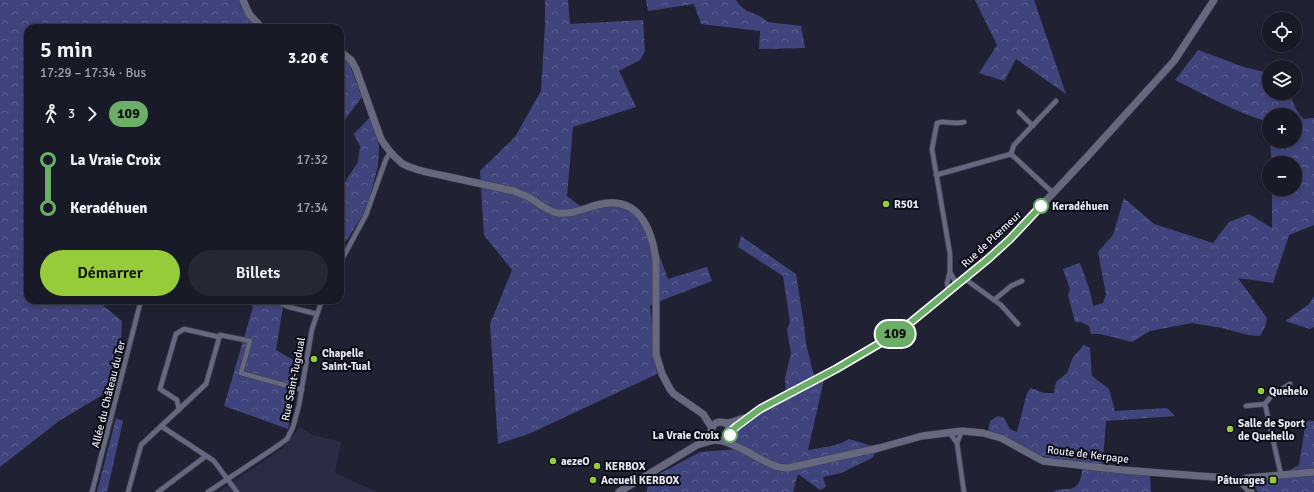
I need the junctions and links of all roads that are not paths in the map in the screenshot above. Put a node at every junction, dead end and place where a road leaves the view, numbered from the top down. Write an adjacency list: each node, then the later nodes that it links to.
1 (243, 0): 3 (main road)
2 (1214, 0): 12 (main road, Rue de Plœmeur)
3 (258, 24)
4 (344, 54): 9 (main road)
5 (1056, 101): 8 (street)
6 (1019, 112): 8 (street)
7 (964, 122): 11 (street)
8 (1033, 126): 10 (street)
9 (390, 153): 13 (street); 26 (main road)
10 (1012, 154): 11 (street); 12 (street)
11 (936, 175): 14 (street)
12 (1053, 194): 15 (main road, Rue de Plœmeur)
13 (344, 256)
14 (950, 272): 17 (street); 18 (street)
15 (965, 279): 17 (main road, Rue de Plœmeur); 19 (street)
16 (1022, 281): 19 (street)
17 (957, 285): 18 (main road, Rue de Plœmeur)
18 (949, 292): 32 (main road, Rue de Plœmeur)
19 (994, 300): 24 (street)
20 (140, 304): 51 (street, Allée du Château du Ter)
21 (282, 304): 23 (street)
22 (321, 304): 23 (street, Rue Saint-Tugdual)
23 (317, 314): 28 (street, Rue Saint-Tugdual)
24 (1018, 324)
25 (219, 337): 28 (street); 31 (street); 31 (street)
26 (665, 380): 33 (main road); 35 (main road)
27 (1290, 384): 29 (street)
28 (302, 390): 48 (street, Rue Saint-Tugdual)
29 (1265, 404): 30 (street); 46 (street)
30 (1246, 406)
31 (179, 410): 34 (street)
32 (748, 417): 33 (main road, Rue de Plœmeur); 38 (main road, Rue de Plœmeur)
33 (723, 423): 35 (main road); 38 (main road)
34 (161, 426): 44 (street); 52 (street)
35 (711, 429): 39 (main road); 42 (main road)
36 (962, 431): 37 (main road, Route de Kerpape); 41 (street); 49 (main road, Route de Kerpape)
37 (949, 432): 41 (street); 43 (main road, Route de Kerpape)
38 (730, 434): 40 (main road); 43 (main road, Route de Kerpape)
39 (715, 440): 40 (main road); 42 (main road)
40 (723, 441): 43 (main road, Route de Kerpape)
41 (957, 443): 57 (street)
42 (697, 445): 56 (main road)
43 (740, 448)
44 (206, 456): 48 (street); 53 (street)
45 (1314, 472): 46 (main road)
46 (1281, 475): 47 (main road)
47 (1255, 478): 49 (main road); 50 (main road)
48 (228, 479): 54 (street, Rue Saint-Tugdual); 55 (street)
49 (1240, 481): 50 (main road)
50 (1249, 490)
51 (92, 492)
52 (128, 492)
53 (158, 492)
54 (208, 492)
55 (237, 492)
56 (619, 492)
57 (964, 492)

